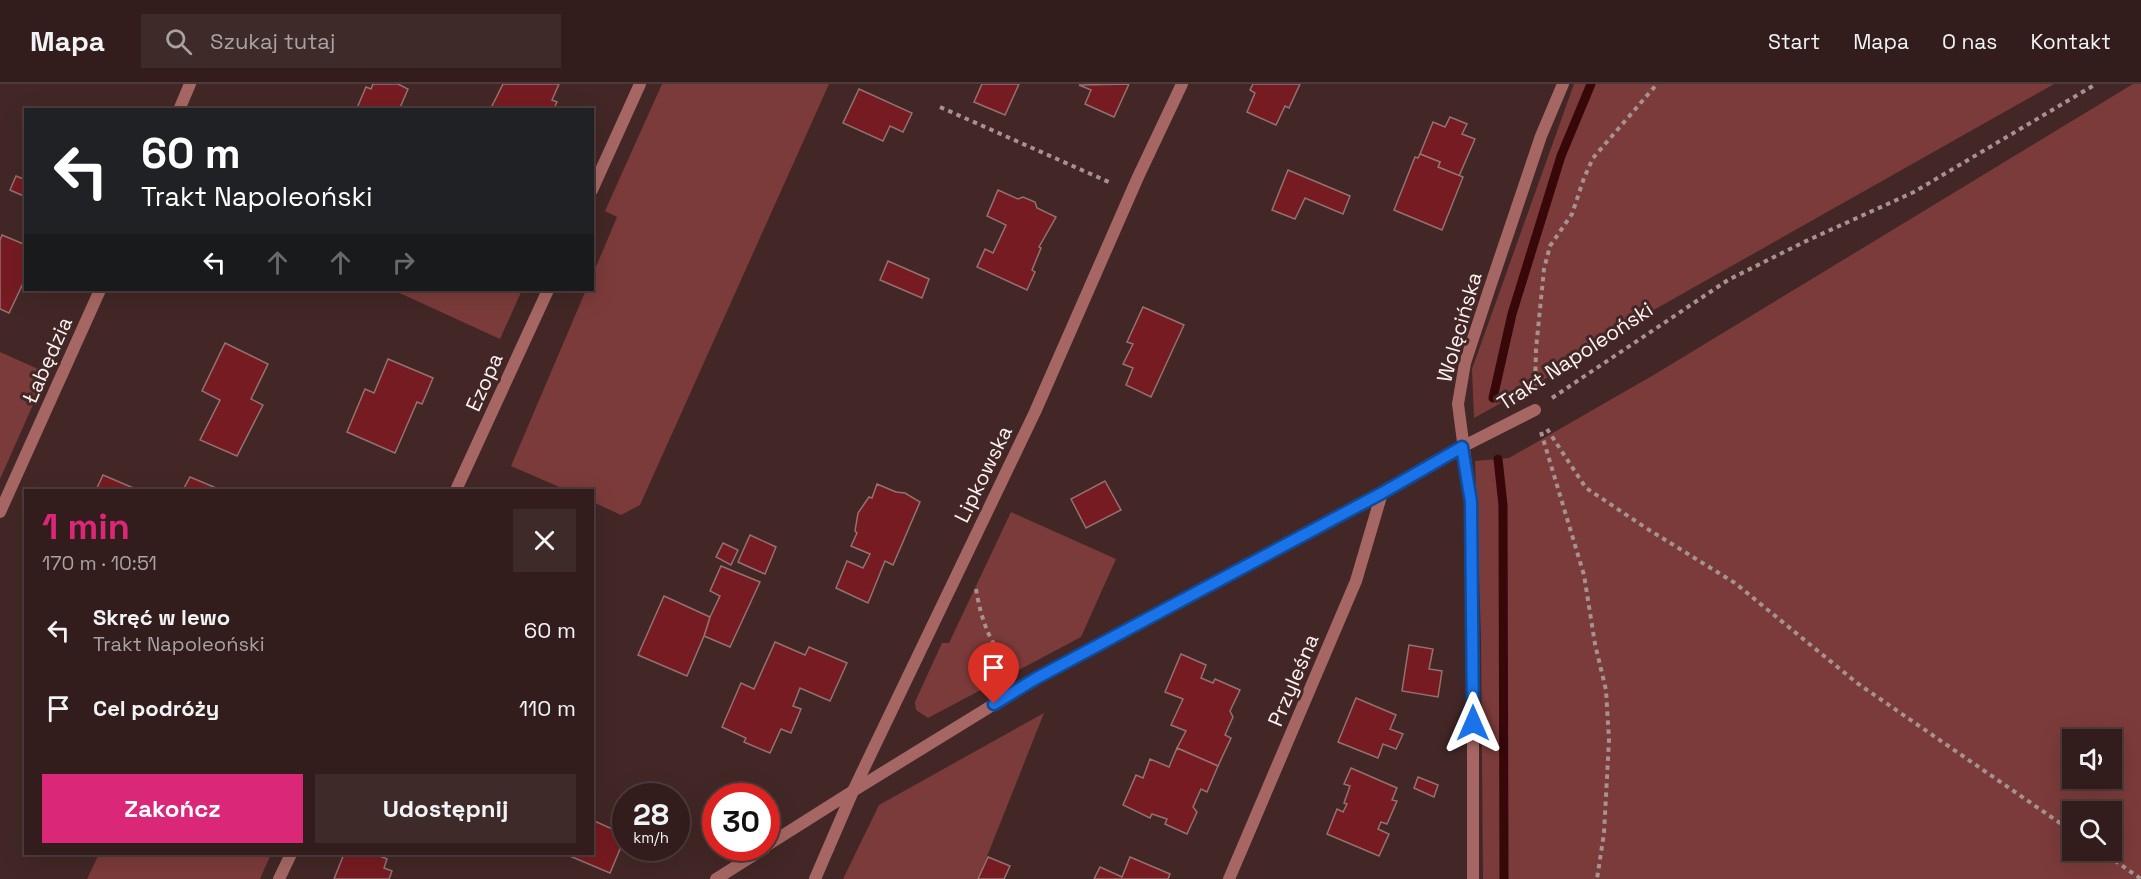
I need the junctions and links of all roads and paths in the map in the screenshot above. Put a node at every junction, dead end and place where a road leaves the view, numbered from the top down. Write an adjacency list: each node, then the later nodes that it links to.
1 (190, 84): 8 (street)
2 (640, 84): 9 (street)
3 (1182, 84): 10 (street, Lipkowska)
4 (1563, 84): 14 (street, Wolęcińska)
5 (1657, 84): 13 (path)
6 (2096, 84): 13 (path, Trakt Napoleoński)
7 (940, 107): 10 (path)
8 (180, 108)
9 (594, 186)
10 (1131, 192): 18 (street, Lipkowska)
11 (100, 291): 17 (street, Łabędzia)
12 (548, 291): 15 (street, Ezopa)
13 (1534, 410): 14 (street, Trakt Napoleoński); 21 (path); 31 (path)
14 (1462, 447): 16 (street, Trakt Napoleoński); 30 (street, Wolęcińska)
15 (456, 489)
16 (1382, 493): 19 (street, Trakt Napoleoński); 29 (street, Przyleśna)
17 (0, 512)
18 (968, 550): 19 (path); 20 (street, Lipkowska)
19 (1035, 679): 20 (street, Trakt Napoleoński)
20 (853, 791): 22 (street, Trakt Napoleoński); 28 (street, Lipkowska)
21 (2062, 824)
22 (780, 838)
23 (291, 855): 26 (street)
24 (744, 861): 27 (street, Trakt Napoleoński)
25 (2116, 861): 32 (path)
26 (279, 879)
27 (716, 879)
28 (815, 879)
29 (1229, 879)
30 (1473, 879)
31 (1597, 879)
32 (2141, 879)

